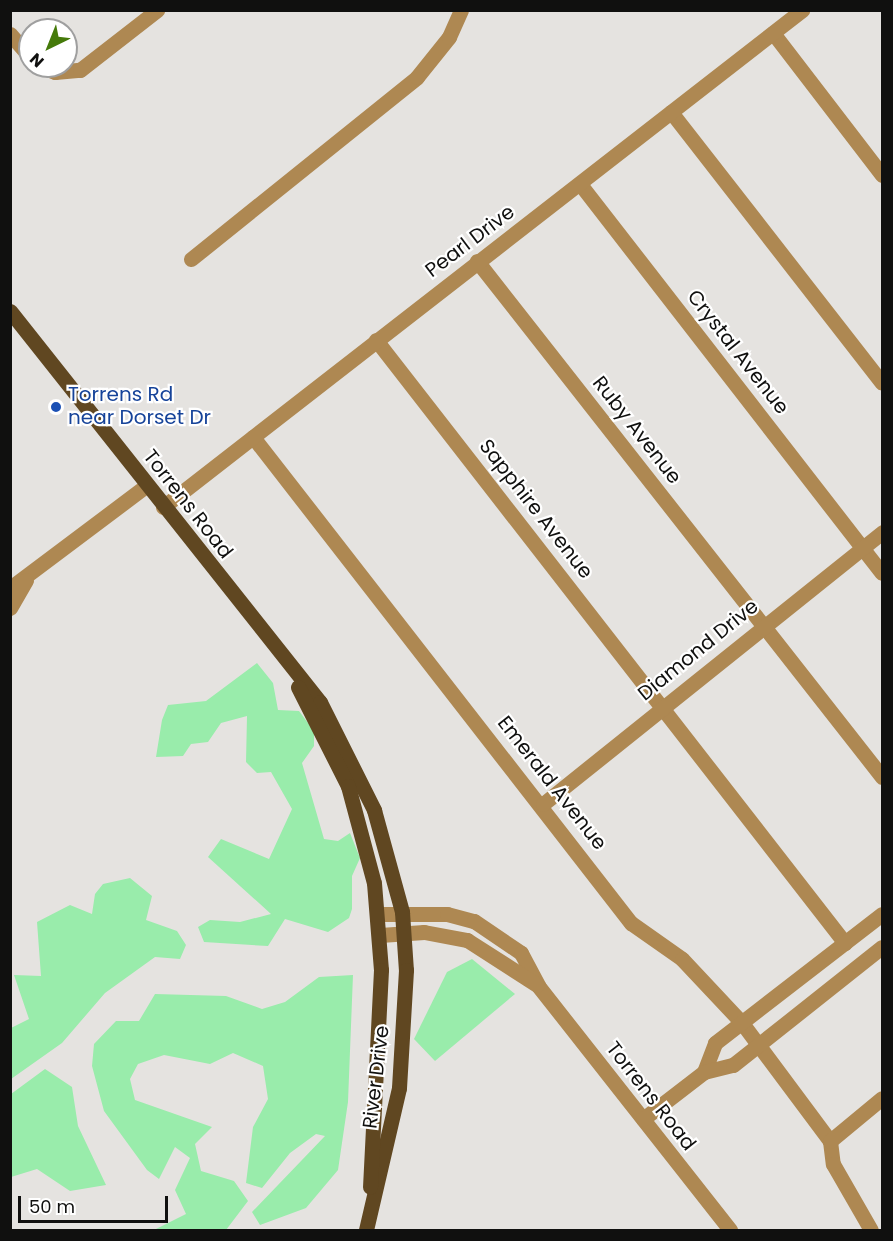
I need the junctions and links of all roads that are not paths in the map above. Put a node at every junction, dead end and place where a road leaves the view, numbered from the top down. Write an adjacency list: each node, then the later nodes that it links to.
1 (157, 10): 5 (street)
2 (461, 10): 9 (street)
3 (802, 10): 4 (street, Pearl Drive)
4 (773, 33): 6 (street, Pearl Drive); 7 (street)
5 (78, 70)
6 (671, 112): 8 (street, Pearl Drive); 13 (street)
7 (882, 175)
8 (580, 184): 10 (street, Pearl Drive); 18 (street, Crystal Avenue)
9 (191, 260)
10 (477, 261): 12 (street, Pearl Drive); 23 (street, Ruby Avenue)
11 (10, 311): 15 (main road, Torrens Road)
12 (376, 340): 14 (street, Pearl Drive); 25 (street, Sapphire Avenue)
13 (882, 383)
14 (253, 437): 16 (street, Pearl Drive); 27 (street, Emerald Avenue)
15 (147, 485): 16 (main road, Torrens Road); 20 (street)
16 (163, 507): 24 (main road, Torrens Road)
17 (882, 532): 18 (street, Diamond Drive)
18 (863, 547): 19 (street, Crystal Avenue); 23 (street, Diamond Drive)
19 (882, 573)
20 (26, 580): 21 (street); 22 (street)
21 (10, 588)
22 (10, 608)
23 (763, 624): 25 (street, Diamond Drive); 26 (street, Ruby Avenue)
24 (287, 666): 28 (main road, Torrens Road); 29 (main road, Torrens Road)
25 (664, 704): 27 (street, Diamond Drive); 33 (street, Sapphire Avenue)
26 (882, 777)
27 (543, 804): 36 (street, Emerald Avenue)
28 (402, 912): 29 (street, Torrens Road); 31 (main road, Torrens Road); 35 (street, Torrens Road)
29 (378, 914): 32 (main road, Torrens Road)
30 (882, 914): 33 (street)
31 (405, 933): 32 (street, Torrens Road); 35 (street, Torrens Road); 42 (main road, River Drive)
32 (380, 935): 42 (main road, River Drive)
33 (845, 943): 36 (street)
34 (882, 947): 37 (street)
35 (539, 987): 40 (street, Torrens Road)
36 (742, 1023): 37 (street, Emerald Avenue); 38 (street)
37 (758, 1046): 38 (street); 41 (street, Emerald Avenue)
38 (704, 1072): 40 (street)
39 (882, 1098): 41 (street)
40 (643, 1119): 43 (street, Torrens Road)
41 (830, 1141): 44 (street)
42 (367, 1227)
43 (730, 1230)
44 (871, 1230)

